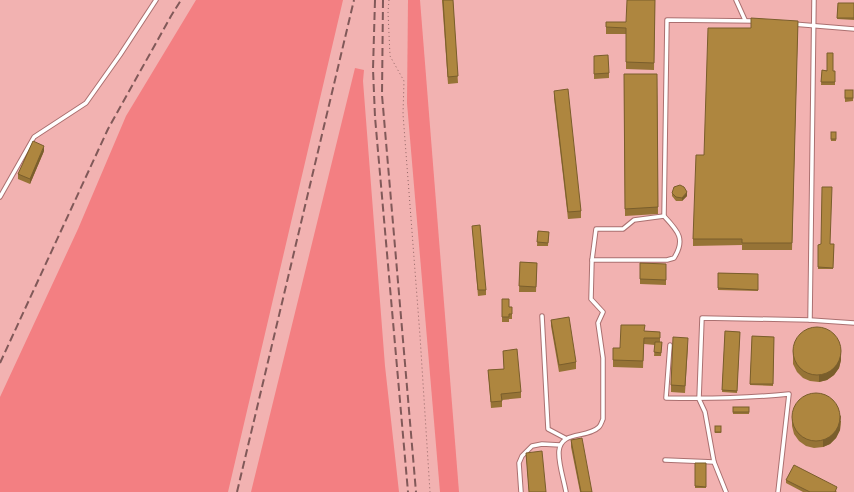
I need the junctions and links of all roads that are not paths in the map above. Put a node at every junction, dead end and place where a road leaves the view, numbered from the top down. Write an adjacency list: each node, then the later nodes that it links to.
1 (156, 0): 9 (lane)
2 (736, 0): 4 (lane)
3 (814, 0): 7 (lane)
4 (745, 20): 5 (lane); 10 (lane)
5 (761, 21)
6 (791, 23): 7 (lane)
7 (814, 26): 8 (lane); 13 (lane)
8 (854, 29)
9 (0, 197)
10 (664, 216): 11 (lane); 11 (lane)
11 (592, 260): 17 (lane)
12 (542, 316): 17 (lane)
13 (810, 320): 14 (lane); 16 (lane)
14 (854, 323)
15 (670, 345): 16 (lane)
16 (699, 399): 20 (lane); 24 (lane)
17 (565, 438): 18 (lane)
18 (560, 445): 21 (lane); 22 (lane)
19 (665, 460): 20 (lane)
20 (714, 462): 23 (lane)
21 (521, 492)
22 (566, 492)
23 (726, 492)
24 (778, 492)

